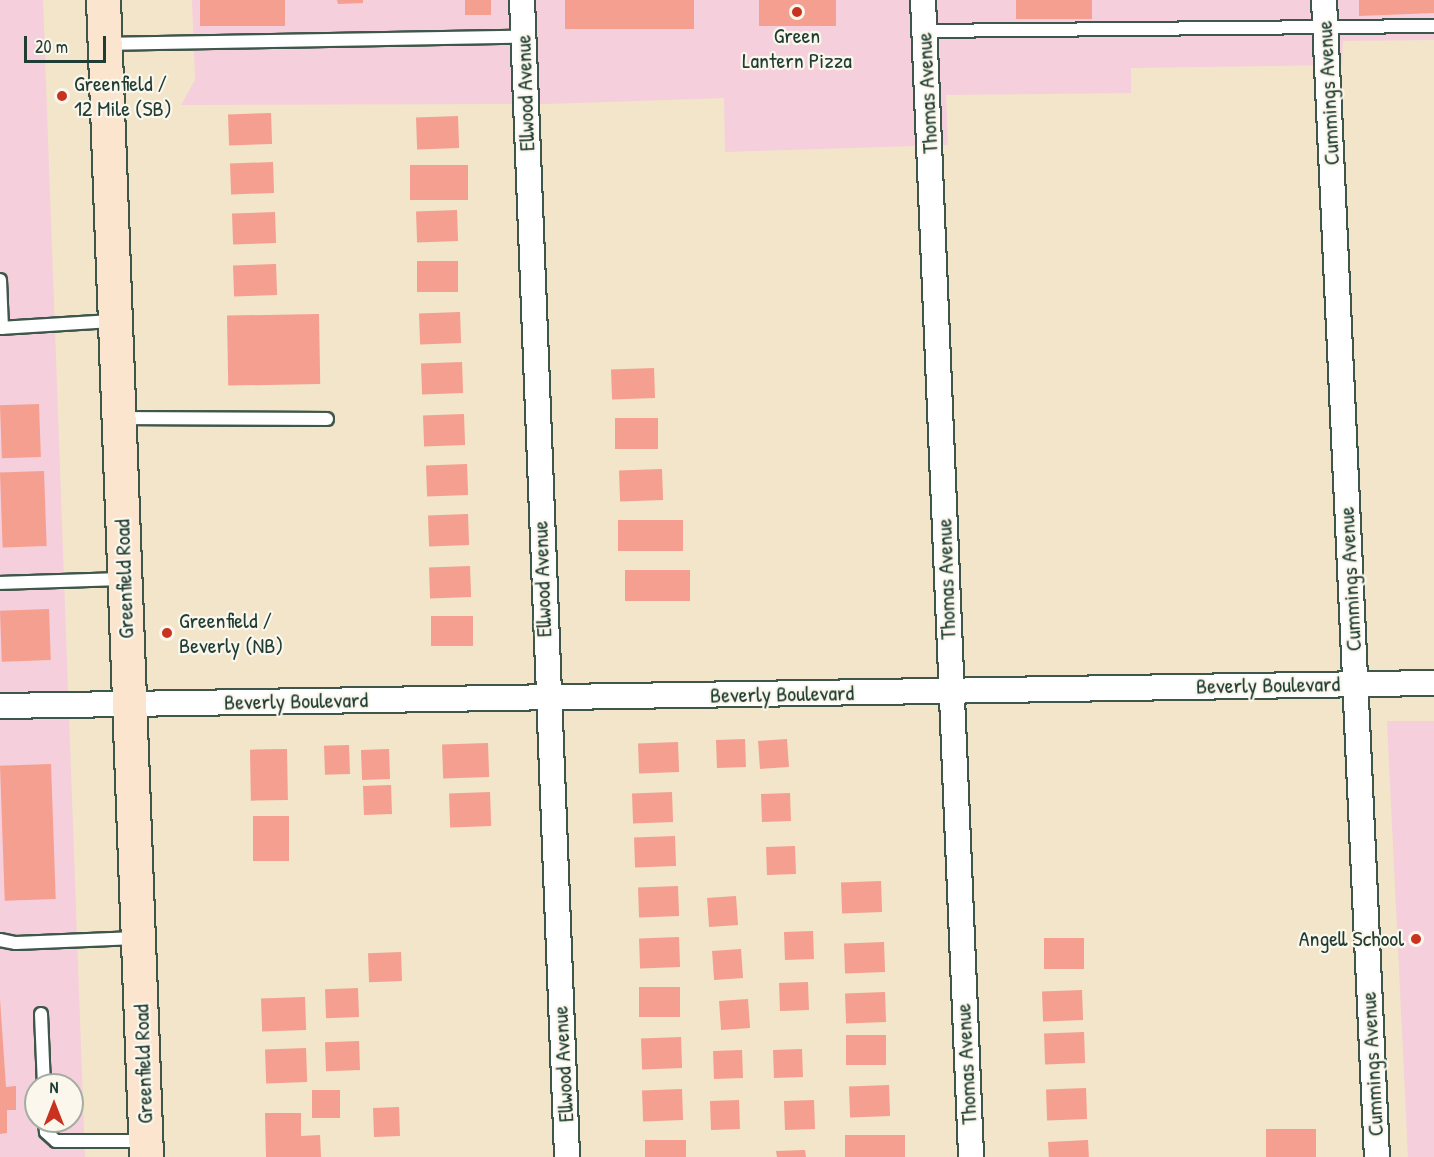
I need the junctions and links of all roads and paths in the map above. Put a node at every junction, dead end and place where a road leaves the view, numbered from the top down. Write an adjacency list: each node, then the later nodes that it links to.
1 (104, 0): 9 (main road, Greenfield Road)
2 (522, 0): 8 (street, Ellwood Avenue)
3 (923, 0): 7 (street, Thomas Avenue)
4 (1324, 0): 5 (street, Cummings Avenue)
5 (1325, 26): 6 (lane); 7 (lane); 17 (street, Cummings Avenue)
6 (1434, 26)
7 (924, 31): 19 (street, Thomas Avenue)
8 (523, 37): 9 (lane); 20 (street, Ellwood Avenue)
9 (105, 44): 11 (main road, Greenfield Road)
10 (0, 280): 12 (lane)
11 (114, 321): 12 (lane); 13 (main road, Greenfield Road)
12 (1, 328)
13 (118, 418): 14 (lane); 15 (main road, Greenfield Road)
14 (327, 419)
15 (124, 579): 16 (lane); 21 (main road, Greenfield Road)
16 (0, 583)
17 (1354, 683): 18 (street, Beverly Boulevard); 19 (street, Beverly Boulevard); 31 (street, Cummings Avenue)
18 (1434, 683)
19 (950, 691): 20 (street, Beverly Boulevard); 30 (street, Thomas Avenue)
20 (546, 698): 21 (street, Beverly Boulevard); 29 (street, Ellwood Avenue)
21 (129, 704): 22 (street, Beverly Boulevard); 23 (main road, Greenfield Road)
22 (0, 706)
23 (138, 938): 24 (lane); 28 (main road, Greenfield Road)
24 (0, 940)
25 (41, 1014): 26 (lane)
26 (43, 1073)
27 (47, 1133): 28 (lane)
28 (146, 1149)
29 (567, 1157)
30 (970, 1157)
31 (1377, 1157)

